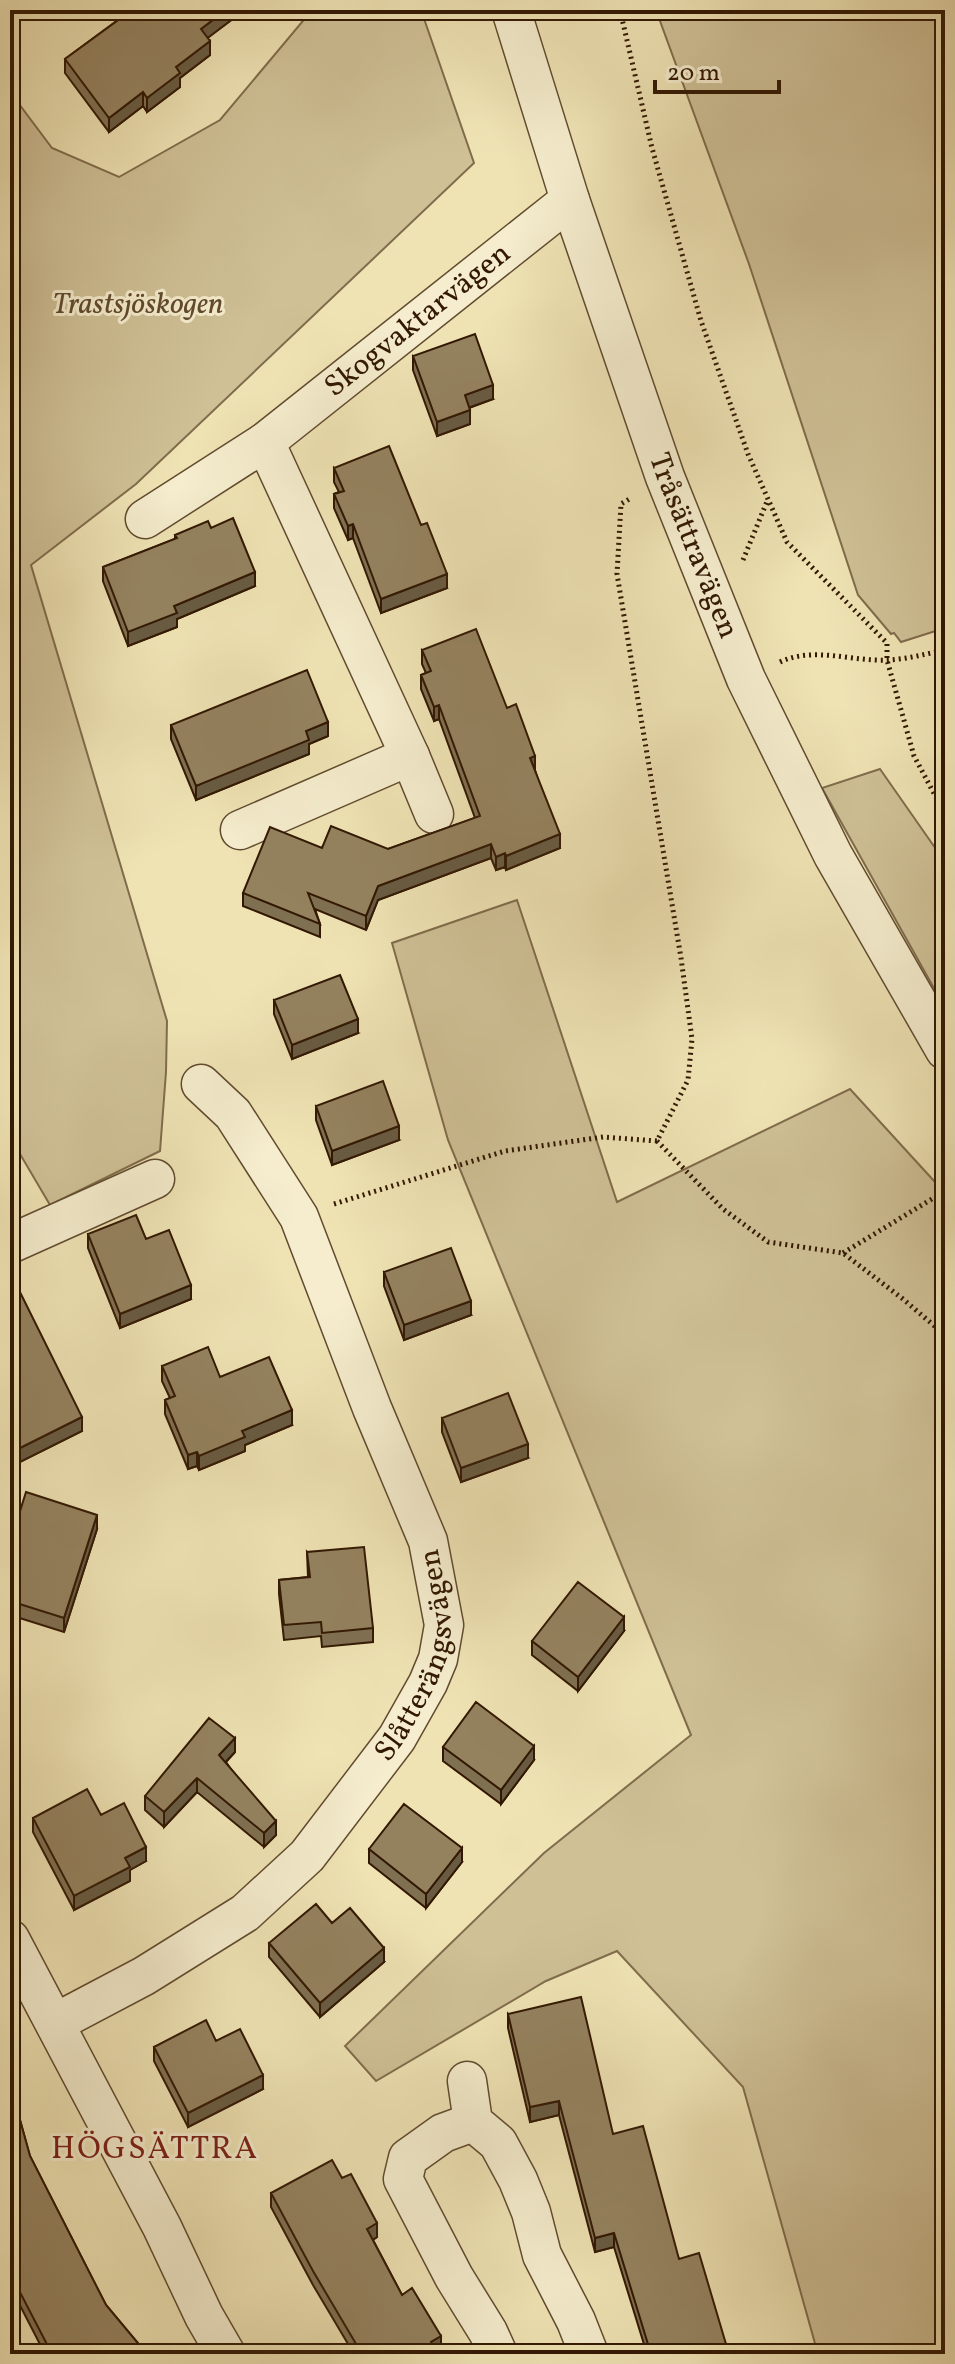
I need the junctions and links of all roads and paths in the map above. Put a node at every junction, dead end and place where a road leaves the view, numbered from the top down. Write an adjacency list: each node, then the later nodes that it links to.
1 (511, 10): 3 (street, Tråsättravägen)
2 (620, 10): 6 (path)
3 (570, 200): 4 (street, Skogvaktarvägen); 5 (street, Tråsättravägen)
4 (265, 442): 7 (street, Skogvaktarvägen); 12 (street)
5 (665, 477): 16 (street, Tråsättravägen); 18 (path)
6 (768, 499): 8 (path); 10 (path)
7 (145, 519)
8 (741, 569)
9 (945, 650): 10 (path)
10 (887, 660): 11 (path); 14 (path)
11 (777, 664)
12 (410, 756): 13 (street); 15 (street)
13 (434, 814)
14 (945, 814)
15 (240, 830)
16 (945, 1050)
17 (201, 1084): 21 (street, Slåtterängsvägen)
18 (657, 1141): 21 (path); 23 (path)
19 (155, 1179): 22 (street)
20 (945, 1191): 23 (path)
21 (299, 1217): 26 (street, Slåtterängsvägen)
22 (10, 1244)
23 (843, 1253): 24 (path)
24 (945, 1335)
25 (10, 1939): 26 (street)
26 (55, 2023): 29 (street)
27 (467, 2081): 28 (street)
28 (473, 2122): 30 (street); 31 (street)
29 (226, 2354)
30 (498, 2354)
31 (589, 2354)

